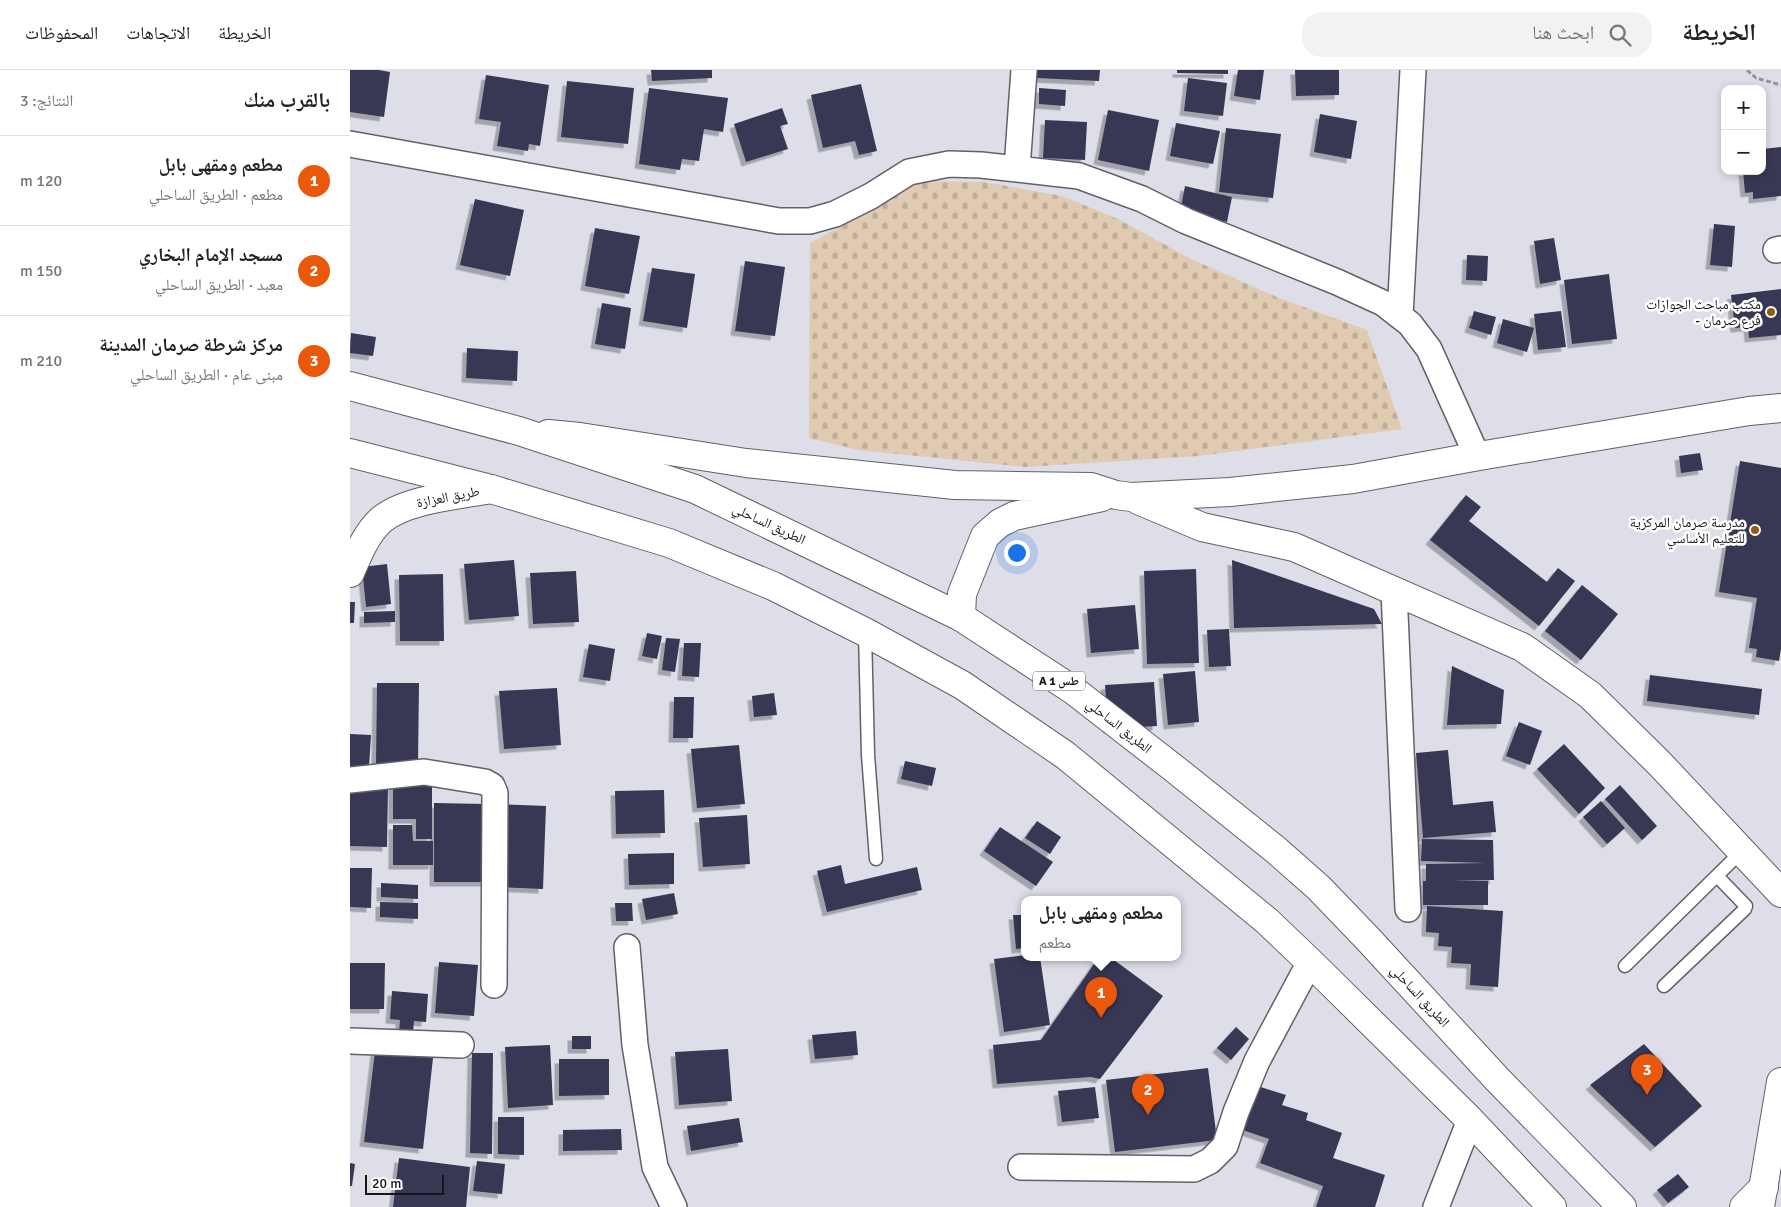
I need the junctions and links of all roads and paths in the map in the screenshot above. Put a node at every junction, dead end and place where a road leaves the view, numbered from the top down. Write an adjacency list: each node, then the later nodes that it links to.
1 (1024, 70): 6 (street)
2 (1413, 70): 7 (street)
3 (1747, 70): 4 (path)
4 (1781, 85)
5 (350, 144): 6 (street)
6 (1017, 169): 7 (street)
7 (1400, 316): 14 (street)
8 (350, 386): 12 (main road, الطريق الساحلي / A 1 طس)
9 (1781, 392): 11 (main road)
10 (1781, 408): 11 (main road)
11 (1749, 411): 14 (main road)
12 (519, 431): 16 (main road); 19 (main road, الطريق الساحلي / A 1 طس)
13 (350, 453): 15 (main road)
14 (1477, 456): 16 (main road)
15 (491, 489): 17 (main road, طريق العزازة); 20 (main road)
16 (1124, 496): 18 (main road); 19 (main road)
17 (350, 573)
18 (1394, 591): 22 (main road); 26 (street)
19 (961, 617): 41 (main road, الطريق الساحلي / A 1 طس)
20 (865, 632): 23 (lane); 28 (main road)
21 (350, 780): 30 (street)
22 (1741, 852): 24 (lane); 25 (main road)
23 (876, 859)
24 (1717, 876): 29 (lane); 31 (lane)
25 (1781, 893)
26 (1408, 909)
27 (626, 947): 38 (street)
28 (1310, 962): 35 (main road); 36 (street)
29 (1625, 966)
30 (494, 986)
31 (1664, 986)
32 (350, 1041): 33 (street)
33 (461, 1045)
34 (1781, 1082): 37 (main road)
35 (1470, 1120): 39 (street); 40 (main road)
36 (1022, 1167)
37 (1762, 1197): 42 (main road)
38 (674, 1207)
39 (1436, 1207)
40 (1552, 1207)
41 (1622, 1207)
42 (1744, 1207)

